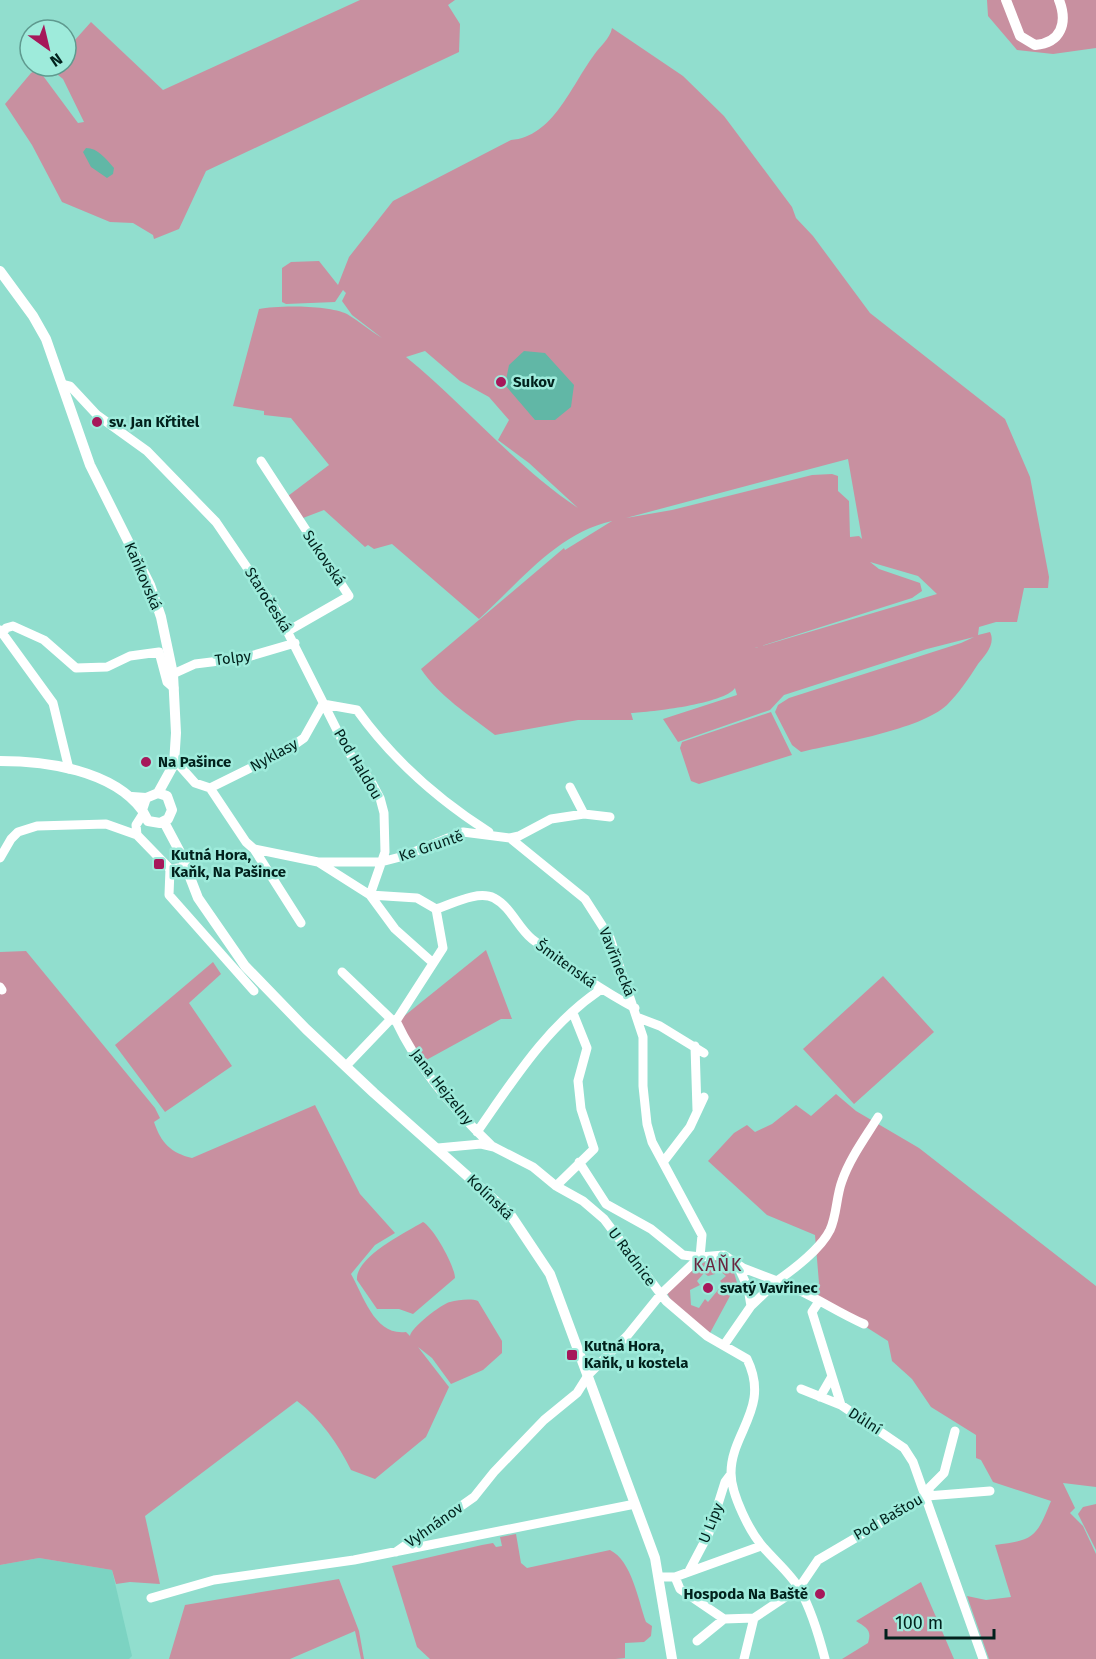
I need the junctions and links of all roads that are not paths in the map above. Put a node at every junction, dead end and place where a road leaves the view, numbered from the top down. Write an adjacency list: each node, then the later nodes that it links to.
1 (1006, 0): 2 (street)
2 (1059, 0)
3 (0, 271): 4 (street, Kaňkovská)
4 (61, 381): 7 (street, Staročeská); 9 (street, Kaňkovská)
5 (261, 461): 7 (street, Sukovská)
6 (1, 629): 10 (street); 14 (street)
7 (288, 631): 8 (street, Staročeská)
8 (295, 643): 9 (street, Tolpy); 11 (street, Staročeská)
9 (173, 674): 10 (street, Kaňkovská)
10 (174, 688): 13 (street, Kaňkovská)
11 (323, 704): 16 (street, Nyklasy); 23 (street); 32 (street, Pod Haldou)
12 (0, 761): 14 (street)
13 (174, 764): 16 (street); 17 (street, Kaňkovská)
14 (69, 769): 18 (street)
15 (570, 787): 21 (street)
16 (210, 788): 29 (street)
17 (163, 795): 19 (street); 24 (street)
18 (132, 797): 19 (street); 20 (street)
19 (146, 798): 20 (street)
20 (142, 812): 24 (street); 27 (street)
21 (584, 814): 22 (street); 28 (street)
22 (610, 817)
23 (469, 819): 25 (street); 26 (street)
24 (164, 822): 33 (street, Kolínská)
25 (463, 832): 26 (street, Ke Gruntě); 32 (street, Ke Gruntě)
26 (492, 834): 28 (street, Ke Gruntě)
27 (136, 835): 30 (street); 34 (street)
28 (510, 838): 40 (street, Vavřinecká)
29 (254, 849): 31 (street, Ke Gruntě); 37 (street)
30 (0, 858)
31 (318, 862): 32 (street, Ke Gruntě); 35 (street, Ke Gruntě)
32 (381, 862): 35 (street, Ke Gruntě)
33 (186, 867): 34 (street); 49 (street, Kolínská)
34 (170, 869): 41 (street)
35 (370, 895): 36 (street); 38 (street)
36 (436, 909): 38 (street); 42 (street, Šmitenská)
37 (301, 923)
38 (432, 962): 46 (street)
39 (342, 972): 46 (street, Jana Hejzelny)
40 (625, 982): 42 (street); 43 (street, Vavřinecká)
41 (254, 991)
42 (604, 992): 43 (street, Šmitenská); 44 (street)
43 (635, 1008): 45 (street, Vavřinecká)
44 (573, 1013): 53 (street); 57 (street)
45 (639, 1018): 47 (street); 56 (street, Vavřinecká)
46 (393, 1020): 49 (street); 53 (street, Jana Hejzelny)
47 (695, 1047): 48 (street); 51 (street)
48 (704, 1053)
49 (346, 1066): 55 (street, Kolínská)
50 (704, 1097): 51 (street)
51 (697, 1113): 56 (street)
52 (878, 1117): 63 (street)
53 (477, 1132): 54 (street, Jana Hejzelny)
54 (494, 1147): 55 (street, U Radnice); 58 (street, U Radnice)
55 (438, 1148): 69 (street, Kolínská)
56 (664, 1161): 61 (street, Vavřinecká)
57 (579, 1162): 58 (street); 59 (street, U Radnice)
58 (556, 1186): 60 (street, U Radnice)
59 (613, 1209): 60 (street, U Radnice); 61 (street, U Radnice)
60 (603, 1220): 64 (street, U Radnice)
61 (700, 1257): 62 (street); 64 (street)
62 (738, 1265): 63 (street); 66 (street)
63 (777, 1281): 65 (street); 66 (street)
64 (661, 1294): 68 (street); 69 (street, Vyhnánov)
65 (818, 1303): 67 (street); 70 (street, Důlní)
66 (751, 1306): 68 (street)
67 (864, 1324)
68 (724, 1345): 75 (street, U Lípy)
69 (589, 1374): 78 (street, Kolínská); 80 (street, Vyhnánov)
70 (831, 1378): 72 (street); 73 (street, Důlní)
71 (801, 1389): 72 (street)
72 (820, 1397): 73 (street)
73 (841, 1405): 77 (street, Důlní)
74 (955, 1431): 77 (street, Pod Baštou)
75 (730, 1474): 79 (street); 81 (street, U Lípy)
76 (990, 1491): 77 (street)
77 (927, 1496): 84 (street, Pod Baštou); 92 (street, Důlní)
78 (635, 1504): 80 (street, Vyhnánov); 82 (street, Kolínská)
79 (761, 1546): 81 (street, U Lípy); 84 (street)
80 (396, 1552): 85 (street)
81 (689, 1571): 83 (street, U Lípy)
82 (660, 1577): 83 (street, U Lípy); 89 (street, Kolínská)
83 (675, 1577): 87 (street)
84 (800, 1588): 86 (street); 91 (street)
85 (151, 1598)
86 (754, 1618): 87 (street); 90 (street)
87 (724, 1620): 88 (street)
88 (698, 1641)
89 (672, 1659)
90 (744, 1659)
91 (825, 1659)
92 (983, 1659)

